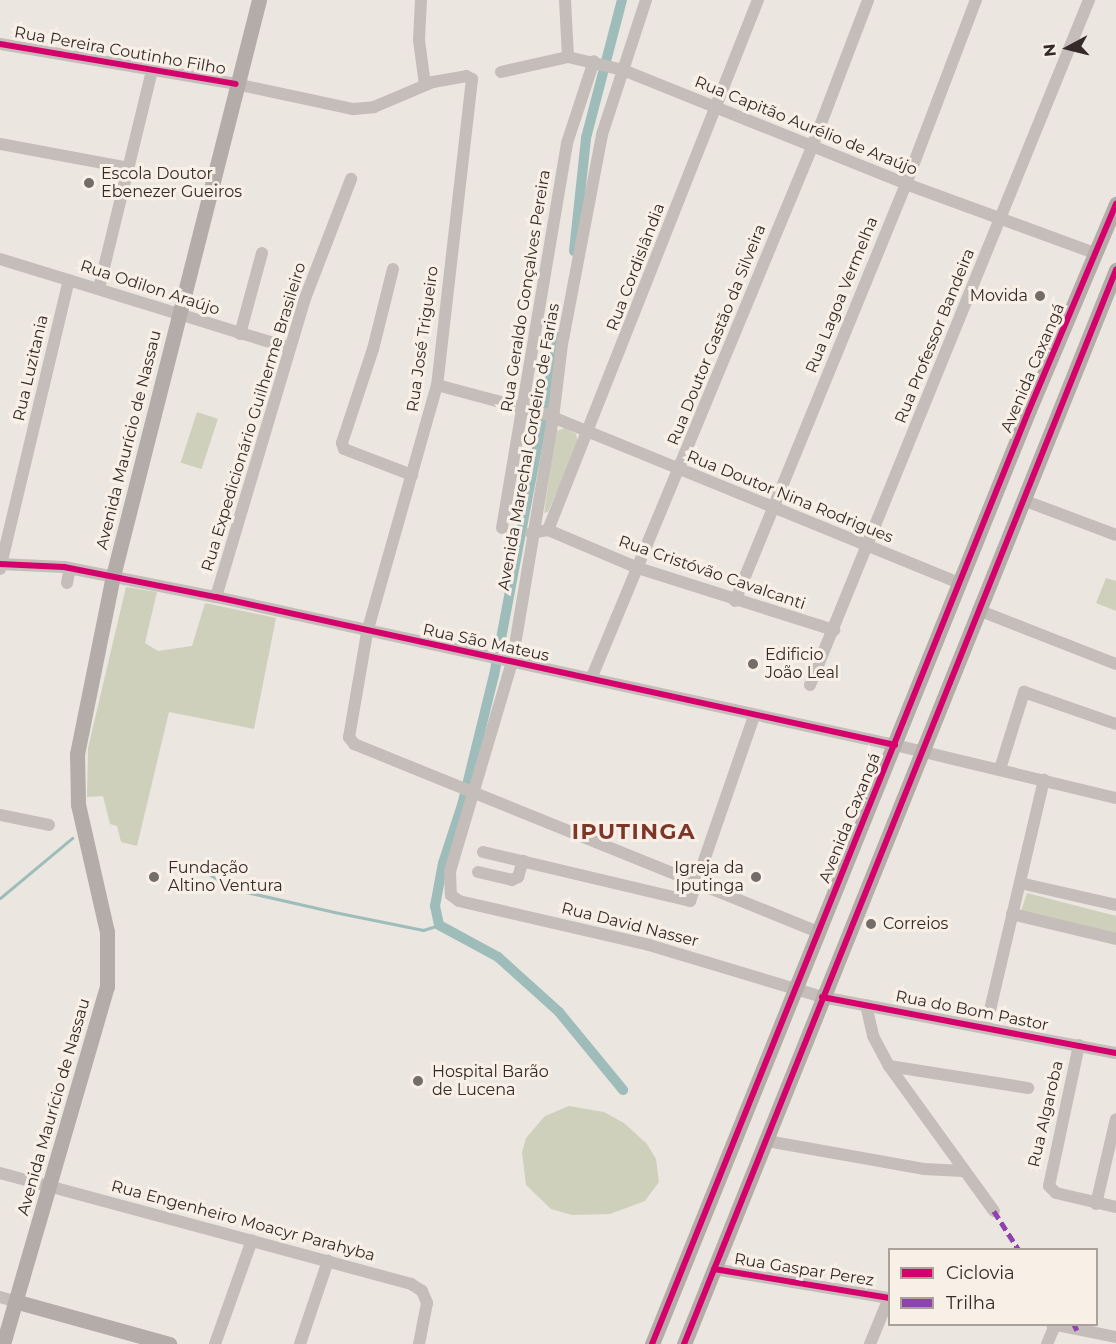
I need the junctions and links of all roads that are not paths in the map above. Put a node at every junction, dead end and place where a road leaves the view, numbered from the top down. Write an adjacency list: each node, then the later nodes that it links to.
1 (259, 0): 16 (main road, Avenida Maurício de Nassau)
2 (421, 0): 17 (street)
3 (565, 0): 10 (street)
4 (646, 0): 12 (street, Avenida Marechal Cordeiro de Farias)
5 (758, 0): 18 (street, Rua Cordislândia)
6 (868, 0): 20 (street, Rua Doutor Gastão da Silveira)
7 (976, 0): 23 (street, Rua Lagoa Vermelha)
8 (1089, 0): 25 (street, Rua Professor Bandeira)
9 (0, 44): 13 (street, Rua Pereira Coutinho Filho)
10 (568, 57): 11 (street, Rua Capitão Aurélio de Araújo); 14 (street, Rua Capitão Aurélio de Araújo)
11 (596, 62): 12 (street, Rua Capitão Aurélio de Araújo); 37 (street, Rua Geraldo Gonçalves Pereira)
12 (620, 69): 18 (street, Rua Capitão Aurélio de Araújo); 38 (street, Avenida Marechal Cordeiro de Farias)
13 (152, 70): 16 (street, Rua Pereira Coutinho Filho); 21 (street)
14 (501, 72)
15 (472, 80): 17 (street, Rua Pereira Coutinho Filho); 36 (street, Rua José Trigueiro)
16 (236, 84): 17 (street, Rua Pereira Coutinho Filho); 33 (main road, Avenida Maurício de Nassau)
17 (425, 85)
18 (715, 108): 20 (street, Rua Capitão Aurélio de Araújo); 39 (street, Rua Cordislândia)
19 (0, 144): 21 (street)
20 (812, 147): 23 (street, Rua Capitão Aurélio de Araújo); 40 (street, Rua Doutor Gastão da Silveira)
21 (129, 168): 32 (street)
22 (351, 179): 35 (street, Rua Expedicionário Guilherme Brasileiro)
23 (906, 184): 25 (street, Rua Capitão Aurélio de Araújo); 43 (street, Rua Lagoa Vermelha)
24 (1116, 204): 27 (main road, Avenida Caxangá)
25 (1000, 218): 27 (street, Rua Capitão Aurélio de Araújo); 48 (street, Rua Professor Bandeira)
26 (262, 253): 34 (street)
27 (1095, 253): 54 (main road, Avenida Caxangá)
28 (0, 259): 31 (street, Rua Odilon Araújo)
29 (393, 269): 41 (street)
30 (1116, 271): 42 (main road)
31 (69, 280): 32 (street, Rua Odilon Araújo); 49 (street, Rua Luzitania)
32 (99, 288): 33 (street, Rua Odilon Araújo)
33 (180, 316): 34 (street, Rua Odilon Araújo); 52 (main road, Avenida Maurício de Nassau)
34 (240, 334): 35 (street, Rua Odilon Araújo)
35 (290, 348): 55 (street, Rua Expedicionário Guilherme Brasileiro)
36 (437, 385): 37 (street, Rua Doutor Nina Rodrigues); 41 (street, Rua José Trigueiro)
37 (527, 408): 38 (street, Rua Doutor Nina Rodrigues); 44 (street, Rua Geraldo Gonçalves Pereira)
38 (549, 416): 39 (street, Rua Doutor Nina Rodrigues); 46 (street, Avenida Marechal Cordeiro de Farias)
39 (588, 434): 40 (street, Rua Doutor Nina Rodrigues); 45 (street, Rua Cordislândia)
40 (680, 471): 43 (street, Rua Doutor Nina Rodrigues); 51 (street, Rua Doutor Gastão da Silveira)
41 (412, 475): 59 (street, Rua José Trigueiro)
42 (1023, 500): 47 (street); 57 (main road)
43 (773, 508): 48 (street, Rua Doutor Nina Rodrigues); 56 (street, Rua Lagoa Vermelha)
44 (502, 528)
45 (548, 530): 46 (street); 51 (street, Rua Cristóvão Cavalcanti)
46 (531, 533): 60 (street, Avenida Marechal Cordeiro de Farias)
47 (1116, 535)
48 (868, 546): 54 (street, Rua Doutor Nina Rodrigues); 58 (street, Rua Professor Bandeira)
49 (0, 566): 50 (street, Rua São Mateus)
50 (70, 568): 52 (street, Rua São Mateus); 53 (street)
51 (638, 568): 56 (street, Rua Cristóvão Cavalcanti); 62 (street, Rua Doutor Gastão da Silveira)
52 (113, 576): 55 (street, Rua São Mateus); 96 (main road, Avenida Maurício de Nassau)
53 (67, 583)
54 (960, 583): 66 (main road, Avenida Caxangá)
55 (216, 597): 59 (street, Rua São Mateus)
56 (735, 601): 58 (street, Rua Cristóvão Cavalcanti)
57 (978, 610): 61 (street); 67 (main road)
58 (834, 630): 63 (street, Rua Professor Bandeira)
59 (367, 633): 60 (street, Rua São Mateus); 70 (street, Rua José Trigueiro)
60 (512, 662): 62 (street, Rua São Mateus); 70 (street, Avenida Marechal Cordeiro de Farias)
61 (1116, 664)
62 (591, 679): 64 (street, Rua São Mateus)
63 (810, 685)
64 (754, 716): 66 (street, Rua São Mateus); 77 (street)
65 (1116, 724): 68 (street)
66 (895, 745): 67 (street, Rua São Mateus); 82 (main road, Avenida Caxangá)
67 (921, 750): 68 (street, Rua São Mateus); 85 (main road)
68 (1000, 769): 69 (street, Rua São Mateus)
69 (1044, 780): 71 (street, Rua São Mateus); 78 (street)
70 (473, 792): 77 (street); 79 (street, Avenida Marechal Cordeiro de Farias)
71 (1116, 798)
72 (0, 815): 73 (street)
73 (49, 825)
74 (483, 852): 75 (street)
75 (523, 861): 76 (street); 77 (street)
76 (478, 872)
77 (697, 882): 82 (street)
78 (1020, 884): 80 (street); 81 (street)
79 (455, 899): 84 (street, Rua David Nasser)
80 (1116, 905)
81 (1012, 914): 83 (street); 87 (street)
82 (818, 932): 84 (main road, Avenida Caxangá)
83 (1116, 939)
84 (795, 989): 85 (street, Rua do Bom Pastor); 115 (main road, Avenida Caxangá)
85 (822, 997): 86 (street, Rua do Bom Pastor); 93 (main road)
86 (866, 1005): 87 (street, Rua do Bom Pastor); 90 (street)
87 (986, 1028): 88 (street, Rua do Bom Pastor)
88 (1078, 1045): 89 (street, Rua do Bom Pastor); 97 (street, Rua Algaroba)
89 (1116, 1053)
90 (889, 1066): 91 (street); 94 (street)
91 (1028, 1088)
92 (1116, 1119): 97 (street)
93 (767, 1141): 94 (street); 102 (main road)
94 (963, 1171): 99 (street)
95 (0, 1173): 96 (street, Rua Engenheiro Moacyr Parahyba)
96 (49, 1186): 100 (street, Rua Engenheiro Moacyr Parahyba); 106 (main road, Avenida Maurício de Nassau)
97 (1096, 1204): 98 (street)
98 (1116, 1207)
99 (994, 1211)
100 (252, 1240): 101 (street, Rua Engenheiro Moacyr Parahyba); 112 (street)
101 (328, 1261): 113 (street); 114 (street, Rua Engenheiro Moacyr Parahyba)
102 (714, 1269): 104 (street, Rua Gaspar Perez); 116 (main road)
103 (0, 1297): 106 (street)
104 (888, 1298)
105 (888, 1300): 117 (street)
106 (18, 1302): 110 (main road, Avenida Maurício de Nassau); 111 (main road)
107 (1054, 1326): 118 (street)
108 (1060, 1326): 109 (street)
109 (1116, 1336)
110 (3, 1344)
111 (169, 1344)
112 (215, 1344)
113 (300, 1344)
114 (419, 1344)
115 (652, 1344)
116 (684, 1344)
117 (870, 1344)
118 (1047, 1344)

